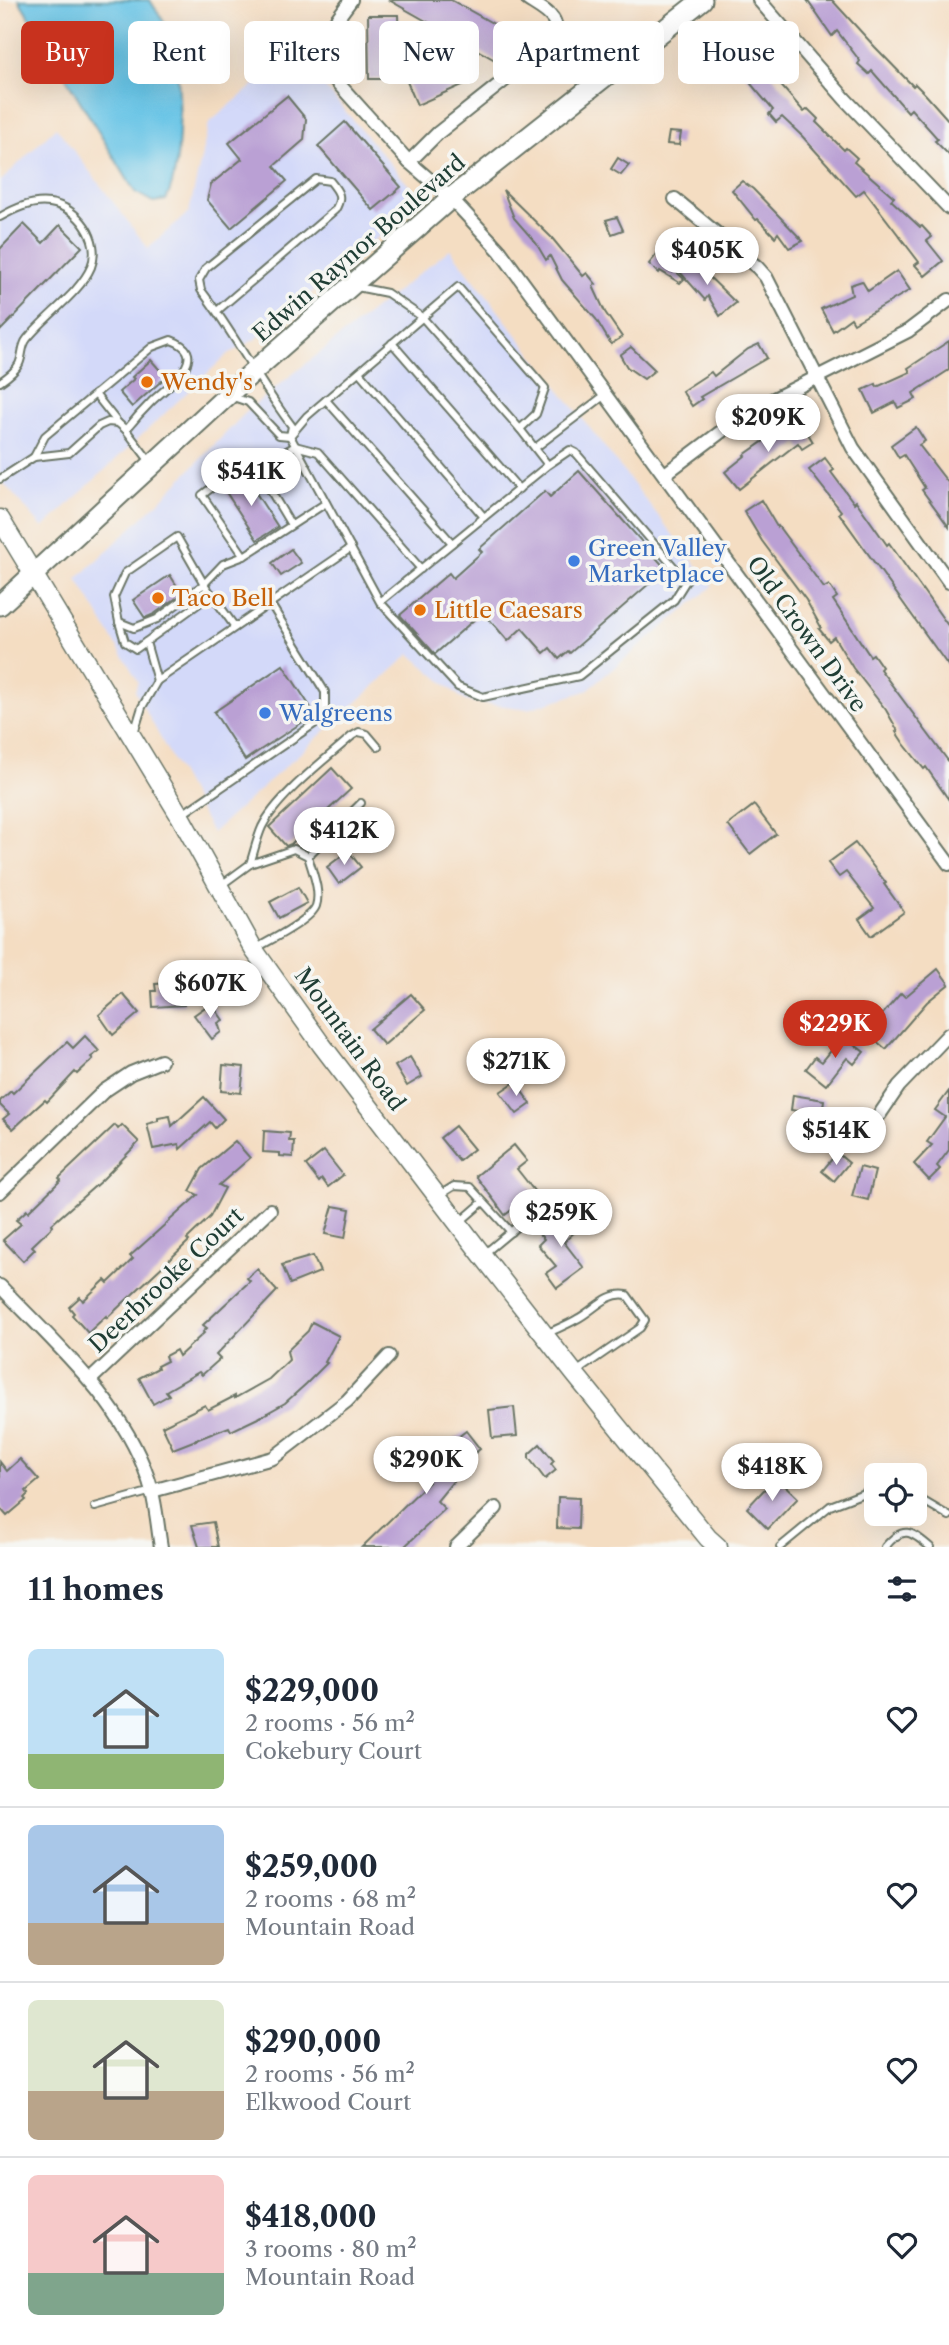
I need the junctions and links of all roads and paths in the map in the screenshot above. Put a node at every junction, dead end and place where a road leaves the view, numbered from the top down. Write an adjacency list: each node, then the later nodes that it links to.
1 (351, 0): 5 (street, Old Crown Drive)
2 (528, 0): 5 (street)
3 (702, 0): 6 (main road, Edwin Raynor Boulevard)
4 (759, 0): 8 (street)
5 (409, 162): 6 (street, Old Crown Drive)
6 (450, 198): 10 (main road, Edwin Raynor Boulevard); 20 (street, Old Crown Drive)
7 (675, 199): 17 (street)
8 (949, 208)
9 (0, 217): 18 (lane)
10 (349, 286): 13 (lane); 15 (main road, Edwin Raynor Boulevard)
11 (949, 300): 17 (street)
12 (217, 311): 12 (lane); 15 (lane)
13 (422, 317): 14 (lane); 24 (lane); 24 (lane)
14 (392, 343): 16 (lane); 35 (lane)
15 (255, 370): 21 (main road, Edwin Raynor Boulevard); 26 (lane)
16 (359, 372): 22 (lane); 37 (lane)
17 (817, 377): 33 (street); 45 (street)
18 (0, 382)
19 (96, 394): 23 (lane); 25 (lane); 29 (lane)
20 (605, 395): 28 (lane); 33 (street, Old Crown Drive)
21 (228, 396): 26 (lane); 30 (main road, Edwin Raynor Boulevard)
22 (326, 400): 26 (lane); 40 (lane)
23 (117, 423): 25 (lane); 29 (lane)
24 (520, 429): 28 (lane)
25 (126, 430): 30 (lane)
26 (290, 436): 27 (lane)
27 (295, 446): 32 (lane); 36 (lane); 43 (lane)
28 (535, 448): 31 (lane)
29 (34, 457): 34 (lane)
30 (152, 465): 44 (main road, Edwin Raynor Boulevard)
31 (548, 465): 35 (lane); 48 (lane)
32 (257, 469): 39 (lane); 42 (lane)
33 (665, 474): 61 (street, Old Crown Drive)
34 (0, 479)
35 (519, 489): 37 (lane)
36 (326, 503): 39 (lane); 41 (lane)
37 (484, 517): 40 (lane)
38 (0, 519): 44 (main road, Mountain Road)
39 (291, 526): 42 (lane)
40 (452, 543): 43 (lane)
41 (351, 548): 48 (lane); 49 (lane)
42 (244, 556): 46 (lane)
43 (421, 569): 48 (lane)
44 (33, 574): 50 (main road, Edwin Raynor Boulevard); 55 (main road, Mountain Road)
45 (949, 582)
46 (204, 584): 47 (lane); 51 (lane); 51 (lane)
47 (212, 594): 52 (lane); 53 (lane)
48 (380, 602)
49 (270, 603): 52 (lane); 58 (lane)
50 (0, 605)
51 (118, 622): 53 (lane)
52 (235, 627): 54 (lane)
53 (146, 642): 54 (lane)
54 (157, 681): 55 (lane)
55 (133, 737): 58 (main road, Mountain Road)
56 (378, 747): 60 (lane)
57 (361, 803): 59 (lane)
58 (180, 816): 62 (main road, Mountain Road)
59 (308, 856): 60 (lane); 63 (lane)
60 (250, 864): 62 (lane)
61 (949, 864)
62 (218, 887): 63 (main road, Mountain Road)
63 (254, 950): 68 (main road, Mountain Road)
64 (949, 1034): 66 (street)
65 (161, 1061): 67 (street)
66 (880, 1114)
67 (0, 1192)
68 (437, 1196): 69 (lane); 72 (main road, Mountain Road)
69 (483, 1202): 72 (lane); 73 (lane)
70 (538, 1209): 73 (lane)
71 (270, 1210): 79 (street, Deerbrooke Court)
72 (458, 1223): 74 (main road, Mountain Road)
73 (511, 1232): 74 (lane)
74 (483, 1256): 76 (main road, Mountain Road)
75 (0, 1286): 79 (street)
76 (544, 1335): 78 (main road, Mountain Road); 78 (lane)
77 (389, 1356): 80 (street)
78 (574, 1373): 88 (main road, Mountain Road)
79 (90, 1380): 80 (street)
80 (152, 1491): 83 (lane); 86 (street)
81 (864, 1493): 89 (lane)
82 (927, 1503): 85 (lane)
83 (95, 1507)
84 (496, 1508): 87 (street)
85 (949, 1516)
86 (161, 1547)
87 (456, 1547)
88 (718, 1547)
89 (780, 1547)
90 (885, 1547): 91 (lane)
91 (930, 1547)

